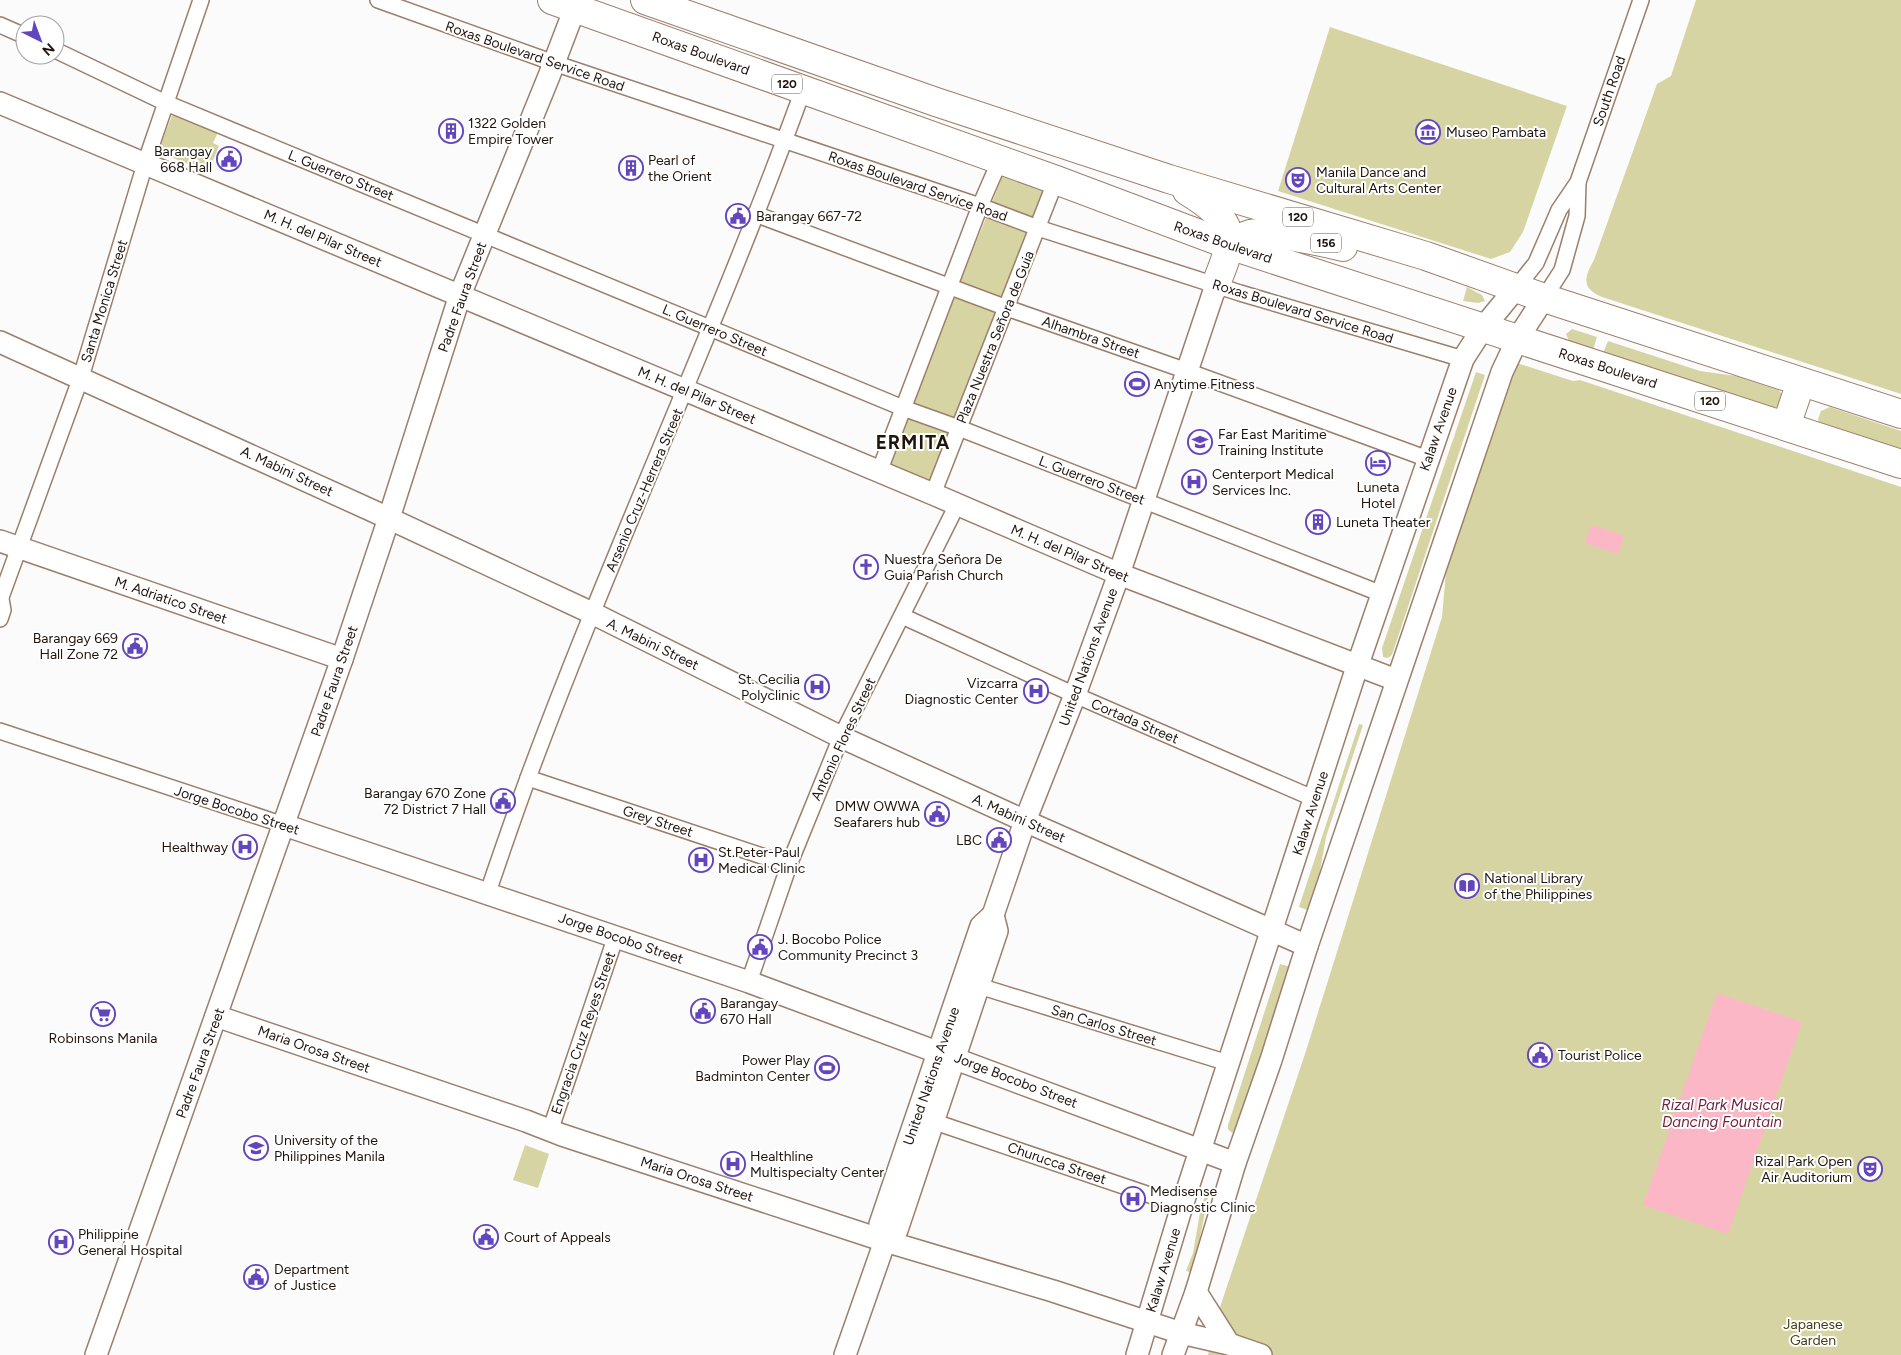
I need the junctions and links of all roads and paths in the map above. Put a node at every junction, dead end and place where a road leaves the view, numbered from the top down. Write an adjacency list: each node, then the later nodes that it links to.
1 (201, 0): 12 (street, Santa Monica Street)
2 (378, 0): 9 (street, Roxas Boulevard Service Road)
3 (645, 0): 16 (highway, 120)
4 (1641, 0): 18 (street, South Road)
5 (564, 4): 9 (street, Padre Faura Street); 10 (highway, Roxas Boulevard / 120)
6 (0, 24): 7 (street)
7 (15, 31)
8 (65, 55): 12 (street, L. Guerrero Street)
9 (554, 63): 13 (street, Roxas Boulevard Service Road); 22 (street, Padre Faura Street)
10 (803, 90): 13 (street, Arsenio Cruz-Herrera Street); 14 (highway, Roxas Boulevard / 120)
11 (0, 102): 15 (street, M. H. del Pilar Street)
12 (166, 103): 15 (street, Santa Monica Street); 22 (street, L. Guerrero Street)
13 (783, 140): 19 (street, Roxas Boulevard Service Road); 20 (street, Arsenio Cruz-Herrera Street)
14 (1000, 160): 17 (highway, Roxas Boulevard / 120); 19 (street)
15 (146, 164): 28 (street, M. H. del Pilar Street); 37 (street, Santa Monica Street)
16 (1169, 179): 23 (highway); 24 (highway, 120)
17 (1056, 180): 21 (street, Plaza Nuestra Señora de Guia); 23 (highway, Roxas Boulevard / 120)
18 (1578, 182): 27 (street, South Road); 29 (street, South Road)
19 (980, 206): 21 (street, Roxas Boulevard Service Road); 26 (street)
20 (755, 214): 26 (street, Alhambra Street); 31 (street, Arsenio Cruz-Herrera Street)
21 (1038, 228): 25 (street, Roxas Boulevard Service Road); 30 (street, Plaza Nuestra Señora de Guia)
22 (485, 234): 28 (street, Padre Faura Street); 31 (street, L. Guerrero Street)
23 (1229, 245): 24 (highway, 156); 25 (highway); 32 (highway, Roxas Boulevard / 120)
24 (1426, 256): 27 (highway, 120)
25 (1216, 284): 35 (street, Roxas Boulevard Service Road); 36 (street, United Nations Avenue)
26 (950, 285): 30 (street, Alhambra Street); 40 (street)
27 (1516, 288): 29 (highway, 120); 32 (street, Kalaw Avenue)
28 (460, 296): 39 (street, M. H. del Pilar Street); 50 (street, Padre Faura Street)
29 (1544, 298): 33 (street); 38 (highway, 120)
30 (1007, 308): 36 (street, Alhambra Street); 43 (street, Plaza Nuestra Señora de Guia)
31 (711, 328): 39 (street, Arsenio Cruz-Herrera Street); 40 (street, L. Guerrero Street)
32 (1483, 328): 33 (highway, Roxas Boulevard / 120); 35 (street, Kalaw Avenue)
33 (1518, 338): 42 (highway, Roxas Boulevard / 120); 60 (street)
34 (0, 342): 37 (street, A. Mabini Street)
35 (1463, 360): 44 (street, Kalaw Avenue)
36 (1187, 371): 44 (street, Alhambra Street); 48 (street, United Nations Avenue)
37 (81, 377): 50 (street, A. Mabini Street); 51 (street, Santa Monica Street)
38 (1801, 382): 41 (highway, 120); 42 (highway)
39 (685, 390): 46 (street, M. H. del Pilar Street); 55 (street, Arsenio Cruz-Herrera Street)
40 (904, 408): 43 (street, L. Guerrero Street); 46 (street)
41 (1901, 414)
42 (1786, 426): 45 (highway, Roxas Boulevard / 120)
43 (960, 428): 47 (street, Plaza Nuestra Señora de Guia); 48 (street, L. Guerrero Street)
44 (1428, 460): 53 (street, Kalaw Avenue)
45 (1901, 464)
46 (879, 472): 47 (street, M. H. del Pilar Street)
47 (933, 494): 49 (street, M. H. del Pilar Street)
48 (1144, 500): 52 (street, United Nations Avenue); 53 (street, L. Guerrero Street)
49 (957, 505): 52 (street, M. H. del Pilar Street); 56 (street, Antonio Flores Street)
50 (389, 518): 55 (street, A. Mabini Street); 58 (street, Padre Faura Street)
51 (9, 544): 54 (street, Santa Monica Street); 58 (street, M. Adriatico Street)
52 (1119, 574): 59 (street, M. H. del Pilar Street); 61 (street, United Nations Avenue)
53 (1382, 594): 59 (street, Kalaw Avenue)
54 (0, 600): 57 (street, Santa Monica Street)
55 (592, 614): 63 (street, A. Mabini Street); 64 (street, Arsenio Cruz-Herrera Street)
56 (902, 616): 61 (street, Cortada Street); 63 (street, Antonio Flores Street)
57 (0, 619)
58 (342, 659): 67 (street, Padre Faura Street)
59 (1357, 667): 60 (street, M. H. del Pilar Street); 65 (street, Kalaw Avenue)
60 (1396, 680): 73 (street)
61 (1076, 695): 65 (street, Cortada Street); 66 (street, United Nations Avenue)
62 (0, 731): 67 (street, Jorge Bocobo Street)
63 (841, 737): 66 (street, A. Mabini Street); 68 (street, Antonio Flores Street)
64 (528, 778): 68 (street, Grey Street); 69 (street, Arsenio Cruz-Herrera Street)
65 (1314, 799): 71 (street, Kalaw Avenue)
66 (1025, 821): 70 (street, United Nations Avenue); 71 (street, A. Mabini Street)
67 (284, 825): 69 (street, Jorge Bocobo Street); 76 (street, Padre Faura Street)
68 (789, 865): 74 (street, Antonio Flores Street)
69 (488, 892): 72 (street, Jorge Bocobo Street)
70 (993, 914): 75 (street, United Nations Avenue); 77 (street, United Nations Avenue)
71 (1272, 932): 73 (street, A. Mabini Street); 78 (street, Kalaw Avenue)
72 (616, 936): 74 (street, Jorge Bocobo Street); 80 (street, Engracia Cruz Reyes Street)
73 (1306, 946): 82 (street)
74 (749, 982): 77 (street, Jorge Bocobo Street)
75 (979, 986): 77 (street, United Nations Avenue); 78 (street, San Carlos Street)
76 (216, 1016): 80 (street, Maria Orosa Street); 90 (street, Padre Faura Street)
77 (947, 1054): 79 (street, United Nations Avenue); 81 (street, Jorge Bocobo Street); 83 (street, United Nations Avenue)
78 (1228, 1064): 81 (street, Kalaw Avenue)
79 (932, 1121): 83 (street, United Nations Avenue); 84 (street, Churucca Street)
80 (550, 1130): 85 (street, Maria Orosa Street)
81 (1200, 1149): 82 (street, Jorge Bocobo Street); 84 (street, Kalaw Avenue)
82 (1235, 1163): 86 (street)
83 (903, 1183): 85 (street, United Nations Avenue)
84 (1182, 1206): 87 (street, Kalaw Avenue)
85 (885, 1241): 87 (street, Maria Orosa Street); 91 (street, United Nations Avenue)
86 (1196, 1292): 88 (street); 89 (street)
87 (1148, 1321): 88 (street, Maria Orosa Street); 92 (street, Kalaw Avenue)
88 (1181, 1333): 89 (street, Maria Orosa Street); 93 (street); 94 (street, Maria Orosa Street)
89 (1229, 1344): 95 (street, Maria Orosa Street)
90 (96, 1355)
91 (845, 1355)
92 (1137, 1355)
93 (1173, 1355)
94 (1201, 1355)
95 (1261, 1355)

